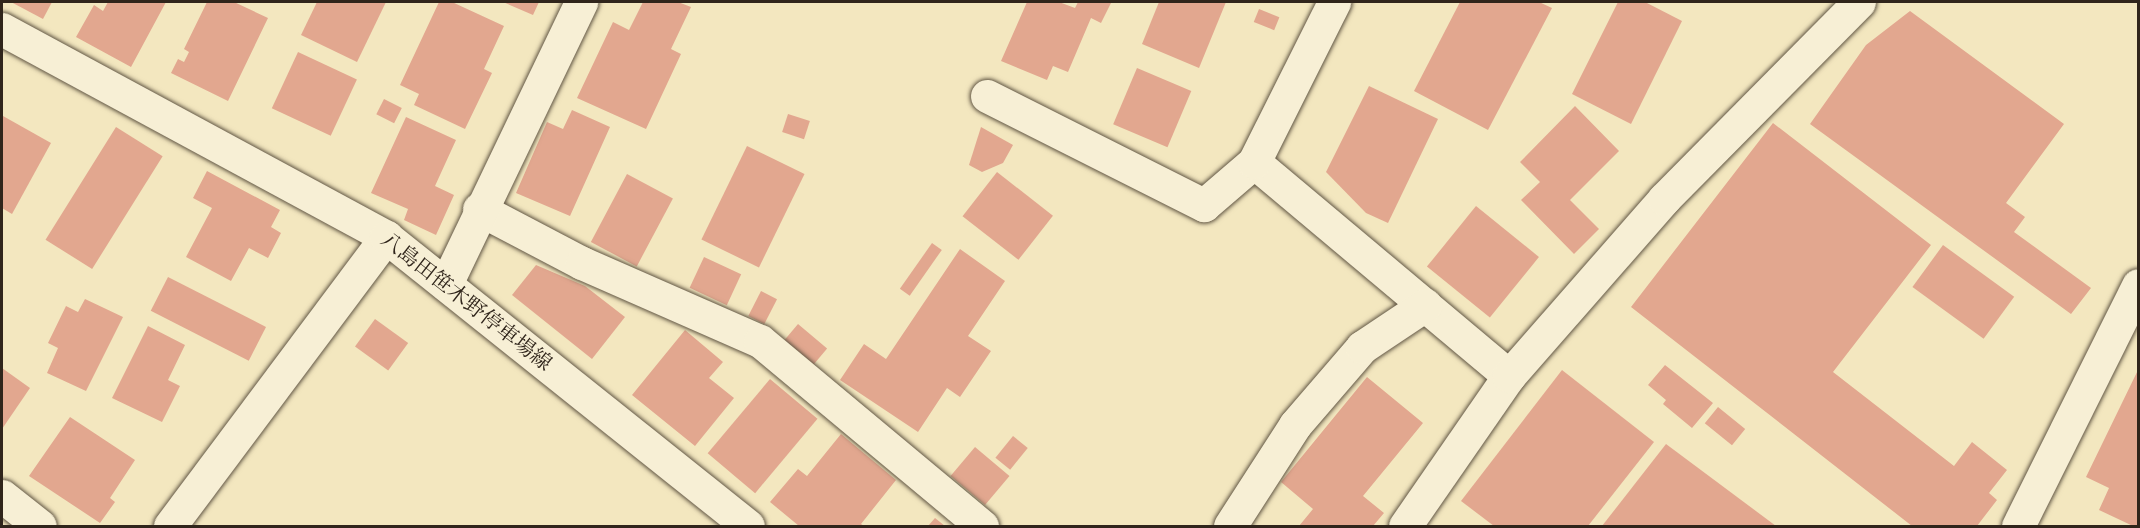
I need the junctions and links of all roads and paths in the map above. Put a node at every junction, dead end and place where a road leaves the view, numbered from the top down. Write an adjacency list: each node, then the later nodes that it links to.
1 (581, 2): 7 (street)
2 (1334, 2): 6 (street)
3 (1859, 2): 12 (street)
4 (2, 29): 8 (street, 八島田笹木野停車場線)
5 (987, 96): 6 (street)
6 (1254, 162): 11 (street)
7 (479, 209): 9 (street); 17 (street)
8 (386, 237): 9 (street, 八島田笹木野停車場線); 15 (street)
9 (446, 284): 16 (street, 八島田笹木野停車場線)
10 (2138, 288): 20 (street)
11 (1425, 305): 12 (street); 18 (street)
12 (1509, 376): 19 (street)
13 (2, 496): 14 (street)
14 (40, 526)
15 (170, 526)
16 (748, 526)
17 (982, 526)
18 (1230, 526)
19 (1405, 526)
20 (2018, 526)

